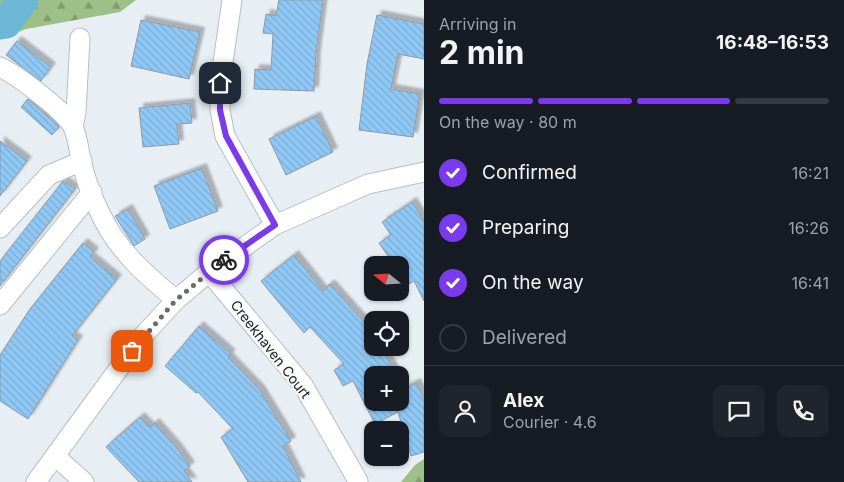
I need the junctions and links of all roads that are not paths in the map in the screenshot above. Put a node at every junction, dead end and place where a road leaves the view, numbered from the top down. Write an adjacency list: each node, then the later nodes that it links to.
1 (232, 0): 8 (street)
2 (80, 38): 4 (street)
3 (0, 67): 4 (street)
4 (73, 126): 5 (street)
5 (82, 161): 7 (street); 9 (street)
6 (424, 172): 8 (street)
7 (92, 192): 11 (street); 12 (street)
8 (275, 225): 10 (street)
9 (0, 228)
10 (209, 272): 11 (street); 14 (street, Creekhaven Court)
11 (176, 300): 13 (street)
12 (0, 306)
13 (55, 456): 15 (street); 16 (street)
14 (358, 481)
15 (36, 482)
16 (84, 482)

